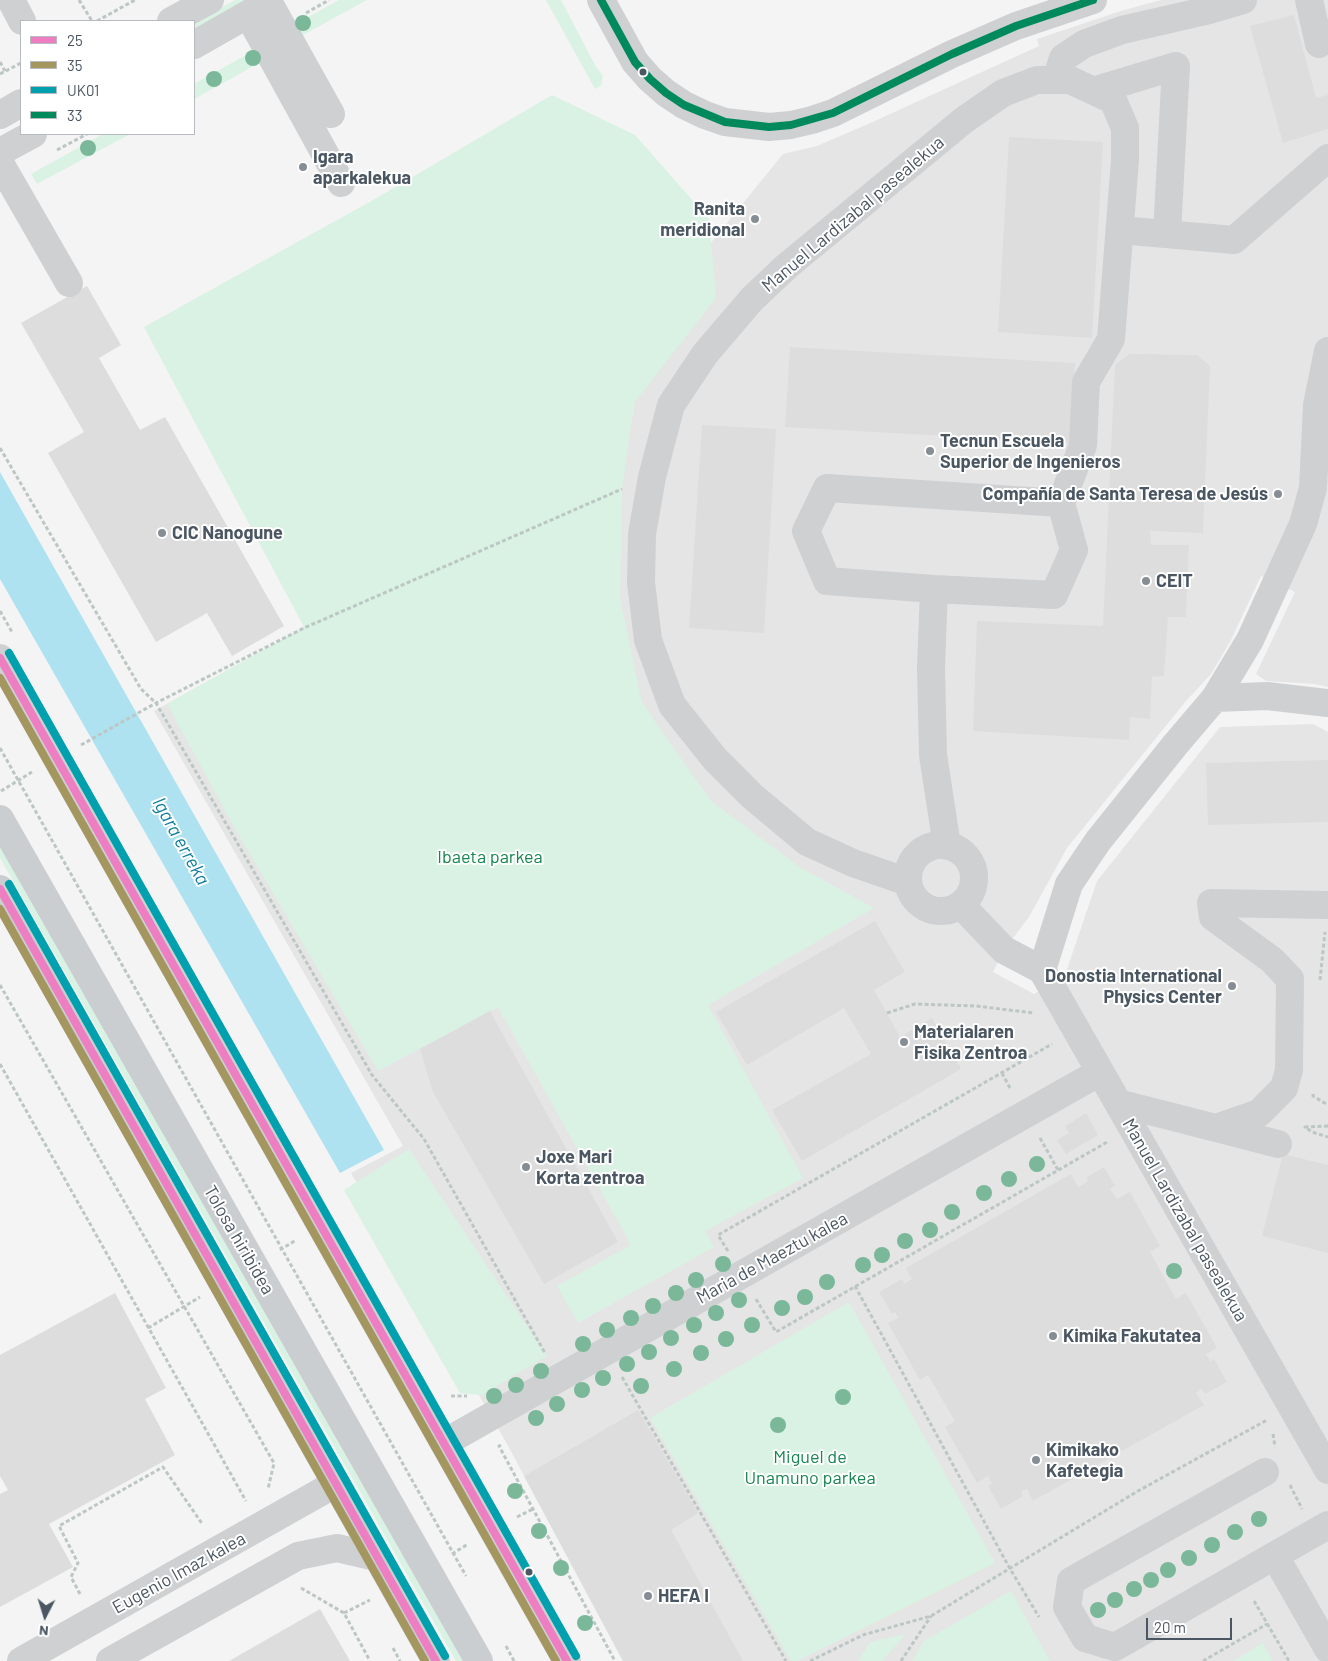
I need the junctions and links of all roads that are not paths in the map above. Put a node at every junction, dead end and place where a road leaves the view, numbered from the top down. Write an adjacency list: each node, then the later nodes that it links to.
1 (11, 0): 8 (street)
2 (210, 0): 9 (street)
3 (601, 0): 4 (street)
4 (1093, 0)
5 (1243, 0): 12 (street)
6 (1309, 0): 11 (street)
7 (263, 6): 10 (street); 15 (street); 21 (street)
8 (21, 20)
9 (173, 20)
10 (195, 43)
11 (1319, 44)
12 (1056, 80): 13 (street, Manuel Lardizabal pasealekua); 34 (street, Manuel Lardizabal pasealekua)
13 (1093, 91): 22 (street, Manuel Lardizabal pasealekua); 23 (street)
14 (20, 105): 16 (street)
15 (331, 114)
16 (0, 115)
17 (31, 135): 18 (street)
18 (0, 152)
19 (1328, 158): 23 (street)
20 (0, 163): 24 (street)
21 (341, 183)
22 (1120, 230): 23 (street); 27 (street, Manuel Lardizabal pasealekua)
23 (1167, 234)
24 (69, 283)
25 (1328, 351): 26 (street)
26 (1321, 488): 30 (street)
27 (1062, 503): 28 (street); 28 (street)
28 (934, 589): 33 (street)
29 (0, 658): 43 (street)
30 (1215, 698): 31 (street); 38 (street)
31 (1328, 703)
32 (0, 819): 54 (main road, Tolosa hiribidea)
33 (947, 846): 34 (street); 36 (street)
34 (908, 882): 36 (street)
35 (0, 890): 46 (main road, Tolosa hiribidea)
36 (961, 905): 38 (street)
37 (1328, 905): 41 (street)
38 (1042, 970): 39 (street, Manuel Lardizabal pasealekua)
39 (1100, 1072): 40 (street, Manuel Lardizabal pasealekua); 43 (street, Maria de Maeztu kalea)
40 (1118, 1102): 41 (street); 45 (street, Manuel Lardizabal pasealekua)
41 (1216, 1128): 42 (street)
42 (1278, 1144)
43 (444, 1443): 55 (street)
44 (1271, 1463): 49 (street)
45 (1328, 1470)
46 (335, 1484): 48 (main road, Tolosa hiribidea); 51 (street, Eugenio Imaz kalea)
47 (1328, 1525): 49 (street)
48 (376, 1556): 52 (street); 53 (main road, Tolosa hiribidea)
49 (1275, 1556): 50 (street)
50 (1328, 1649)
51 (21, 1661)
52 (110, 1661)
53 (436, 1661)
54 (479, 1661)
55 (567, 1661)

